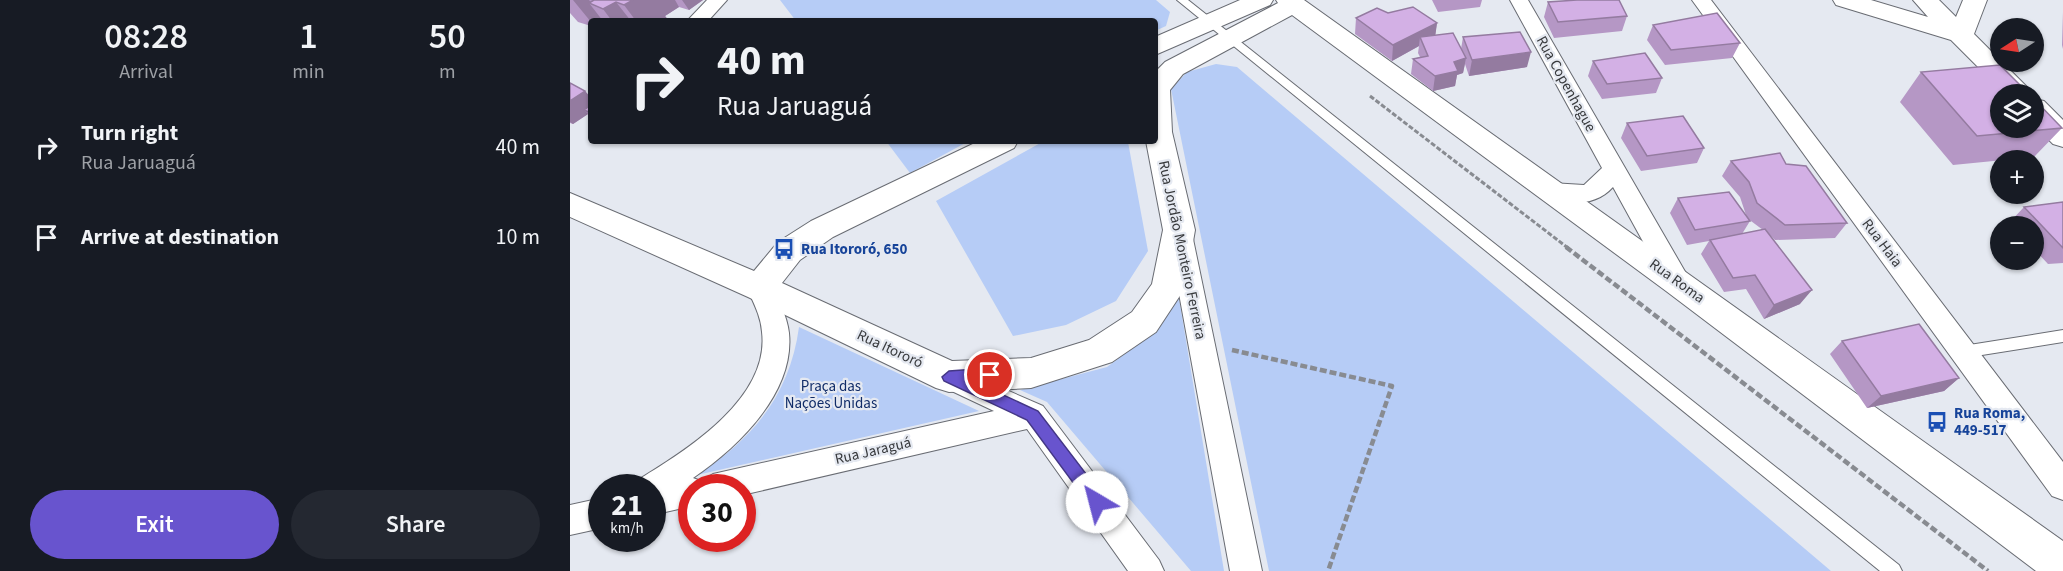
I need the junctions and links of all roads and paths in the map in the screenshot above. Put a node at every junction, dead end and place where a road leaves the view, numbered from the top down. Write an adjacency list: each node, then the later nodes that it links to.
1 (717, 0): 10 (street)
2 (1182, 0): 11 (lane)
3 (1261, 0): 11 (street)
4 (1519, 0): 21 (street, Rua Copenhague)
5 (1701, 0): 29 (street, Rua Haia)
6 (1845, 0): 12 (street)
7 (1925, 0): 12 (street)
8 (1975, 0): 12 (street)
9 (1291, 2): 11 (street, Rua Jordão Monteiro Ferreira); 22 (street, Rua Roma)
10 (700, 18)
11 (1221, 31): 13 (street); 15 (street, Rua Jordão Monteiro Ferreira); 42 (lane)
12 (1961, 36): 14 (street)
13 (1158, 46)
14 (2010, 84)
15 (1158, 86)
16 (1362, 90): 43 (path)
17 (2044, 118): 18 (street)
18 (2063, 137)
19 (1158, 140): 24 (street, Rua Jordão Monteiro Ferreira)
20 (998, 144): 26 (street)
21 (1614, 169): 22 (street); 25 (street, Rua Copenhague)
22 (1551, 192): 25 (street, Rua Roma)
23 (570, 204): 26 (street, Rua Itororó)
24 (1179, 230): 28 (street, Rua Jordão Monteiro Ferreira); 30 (street)
25 (1678, 282): 37 (street, Rua Roma)
26 (760, 288): 30 (street, Rua Itororó); 33 (street)
27 (2063, 336): 29 (lane)
28 (1202, 343): 40 (street, Rua Jordão Monteiro Ferreira); 41 (path)
29 (1963, 352): 34 (street, Rua Haia)
30 (949, 377): 31 (street, Rua Itororó)
31 (1033, 415): 32 (street, Rua Jaraguá); 39 (street, Rua Itororó)
32 (756, 478)
33 (666, 480)
34 (2063, 486)
35 (588, 516): 36 (street)
36 (570, 520)
37 (2049, 543): 38 (street, Rua Roma)
38 (2063, 566)
39 (1148, 571)
40 (1246, 571)
41 (1328, 571)
42 (1893, 571)
43 (1988, 571)

